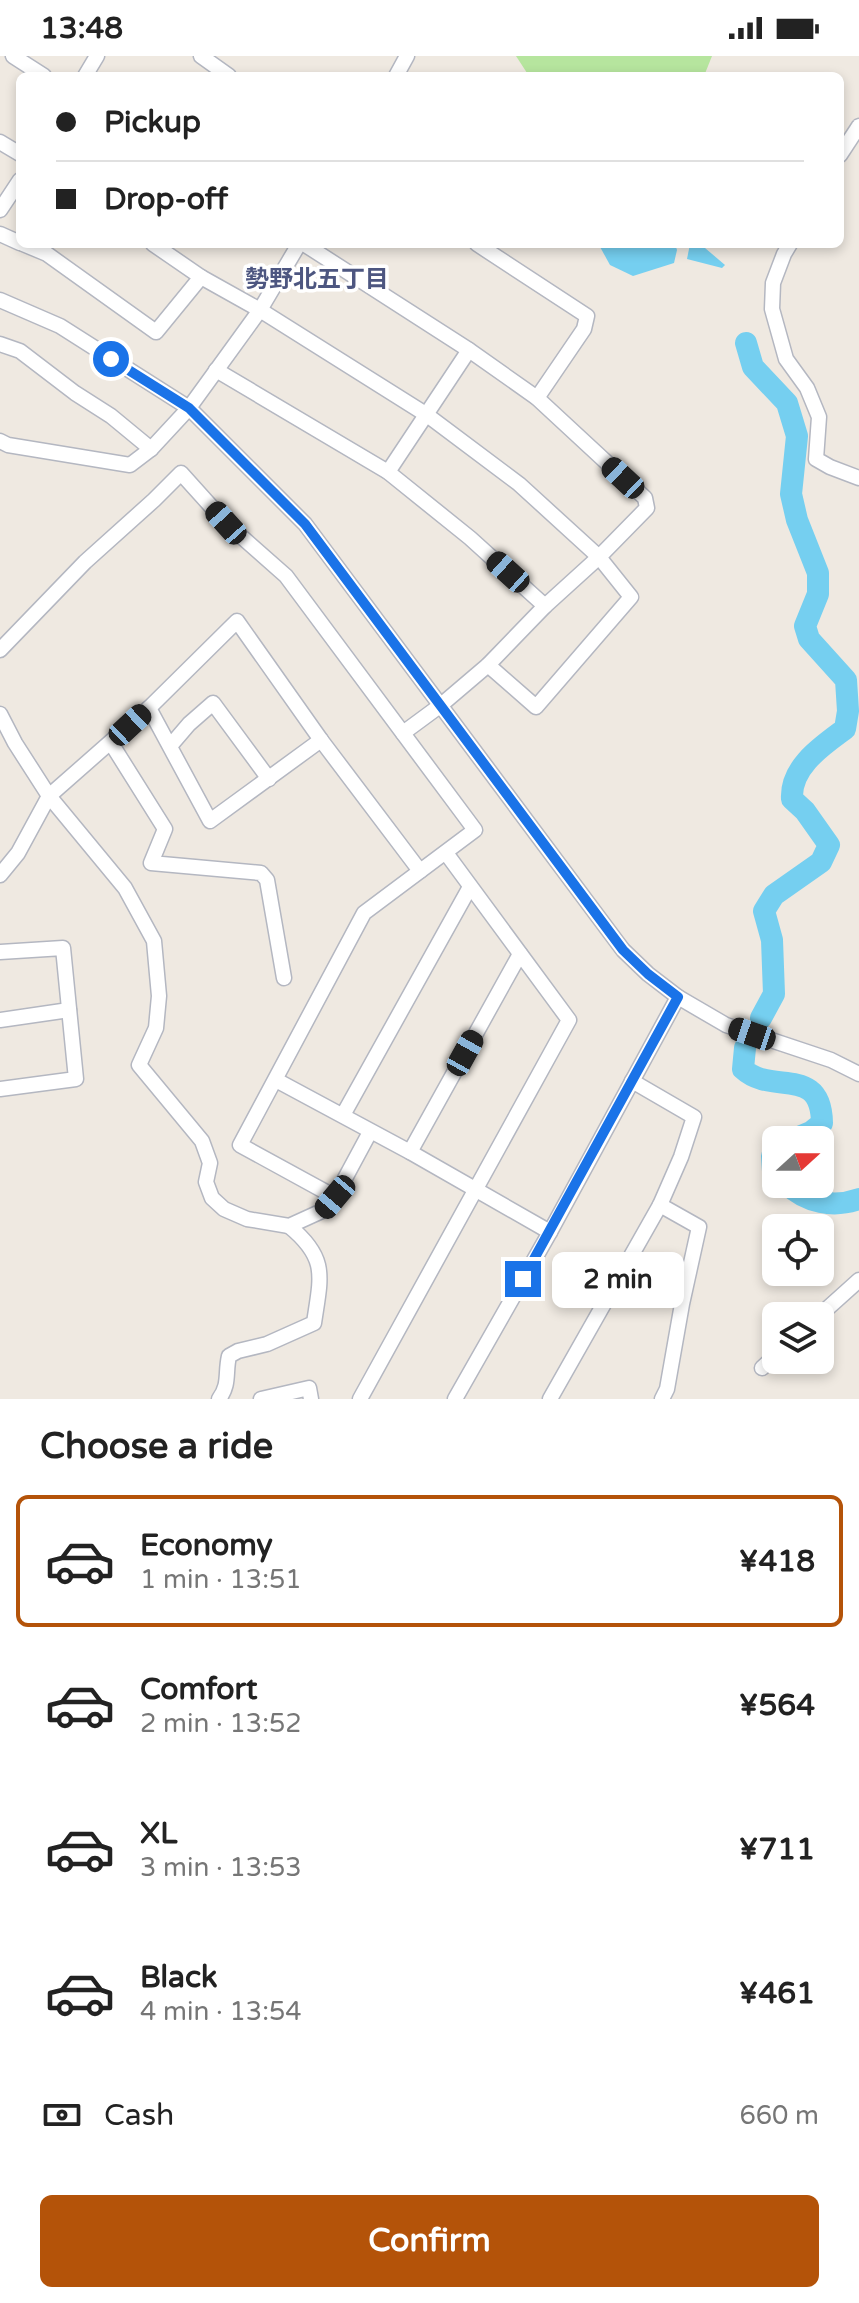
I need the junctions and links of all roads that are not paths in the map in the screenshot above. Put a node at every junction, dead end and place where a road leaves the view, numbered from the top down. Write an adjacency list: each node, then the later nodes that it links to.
1 (13, 56): 3 (street)
2 (201, 56): 4 (street)
3 (38, 72)
4 (223, 72)
5 (859, 126): 6 (street)
6 (844, 149)
7 (16, 186): 8 (street)
8 (0, 210)
9 (33, 248): 15 (street)
10 (159, 248): 15 (street)
11 (299, 248): 17 (street)
12 (308, 248): 19 (street)
13 (483, 248): 21 (street)
14 (788, 248): 27 (street)
15 (201, 277): 17 (street)
16 (0, 300): 22 (street)
17 (260, 310): 20 (street); 23 (street)
18 (0, 344): 25 (street)
19 (469, 350): 21 (street); 23 (street)
20 (216, 370): 22 (street); 26 (street)
21 (537, 398): 28 (street)
22 (189, 408): 25 (street); 32 (street)
23 (427, 415): 26 (street); 28 (street)
24 (3, 446): 25 (street)
25 (151, 449)
26 (388, 472): 29 (street)
27 (859, 478)
28 (599, 557): 29 (street); 31 (street)
29 (545, 606): 31 (street)
30 (0, 650): 35 (street)
31 (488, 665): 32 (street)
32 (441, 705): 35 (street); 48 (street)
33 (149, 708): 36 (street); 37 (street); 38 (street)
34 (0, 714): 40 (street)
35 (403, 733): 41 (street)
36 (321, 740): 39 (street); 42 (street)
37 (111, 743): 40 (street); 47 (street)
38 (171, 745): 39 (street); 39 (street)
39 (269, 779)
40 (49, 796): 43 (street); 61 (street)
41 (446, 853): 42 (street); 44 (street)
42 (420, 871): 52 (street)
43 (0, 875)
44 (470, 887): 46 (street); 55 (street)
45 (0, 952): 49 (street)
46 (520, 954): 57 (street); 58 (street)
47 (284, 978)
48 (678, 997): 51 (street); 53 (street)
49 (69, 1010): 50 (street); 54 (street)
50 (0, 1020)
51 (859, 1074)
52 (276, 1080): 55 (street); 59 (street)
53 (632, 1081): 60 (street); 62 (street)
54 (0, 1089)
55 (343, 1115): 56 (street)
56 (370, 1132): 57 (street); 59 (street)
57 (410, 1152): 58 (street)
58 (477, 1190): 62 (street); 68 (street)
59 (335, 1197): 61 (street)
60 (660, 1205): 70 (street); 71 (street)
61 (289, 1226): 65 (street)
62 (550, 1232): 69 (street)
63 (859, 1280): 64 (street)
64 (834, 1302)
65 (219, 1399)
66 (261, 1399): 67 (street)
67 (311, 1399)
68 (360, 1399)
69 (455, 1399)
70 (550, 1399)
71 (662, 1399)

